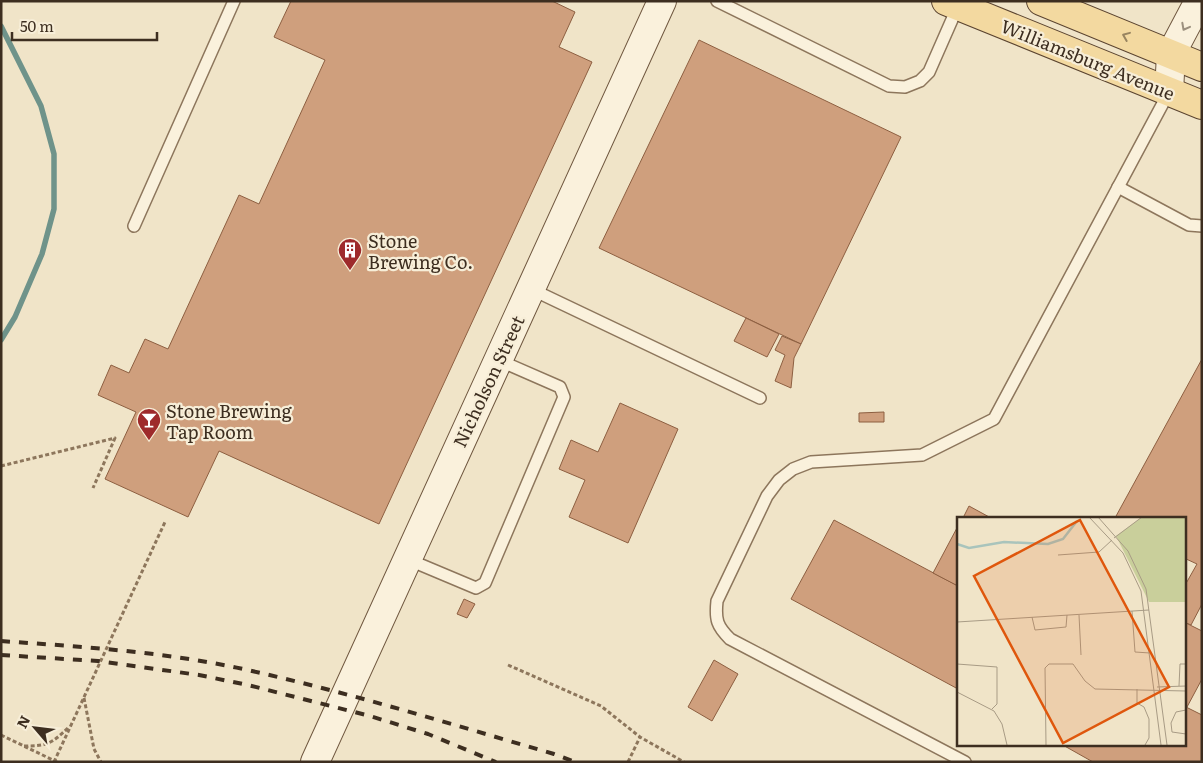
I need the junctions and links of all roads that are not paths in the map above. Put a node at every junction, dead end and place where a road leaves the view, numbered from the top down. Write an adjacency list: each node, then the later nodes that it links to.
1 (662, 1): 14 (main road, Nicholson Street)
2 (717, 1): 6 (lane)
3 (1041, 1): 7 (main road, Williamsburg Avenue, one-way to 3)
4 (1199, 1): 7 (main road, one-way to 7)
5 (230, 4): 12 (lane)
6 (952, 4): 9 (main road, Williamsburg Avenue)
7 (1171, 54): 8 (main road, Williamsburg Avenue); 9 (main road)
8 (1201, 65): 9 (main road)
9 (1169, 92): 10 (main road, Williamsburg Avenue); 11 (lane)
10 (1202, 105)
11 (1118, 187): 13 (lane); 19 (lane)
12 (134, 226)
13 (1202, 226)
14 (531, 288): 15 (main road, Nicholson Street); 16 (lane)
15 (498, 360): 17 (main road, Nicholson Street); 17 (lane)
16 (760, 398)
17 (407, 559): 18 (main road, Nicholson Street)
18 (315, 762)
19 (965, 762)

